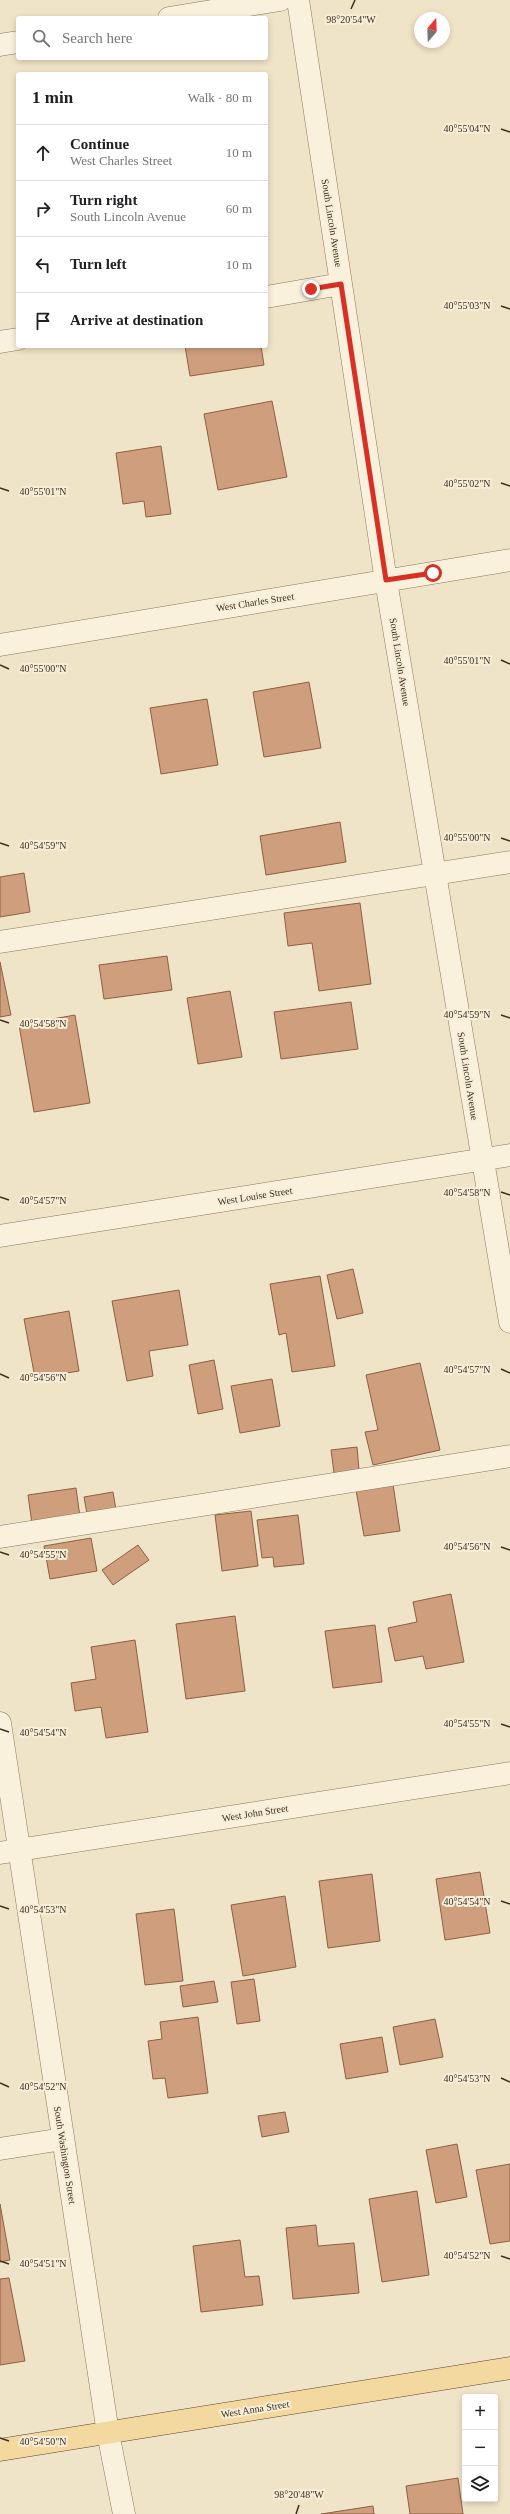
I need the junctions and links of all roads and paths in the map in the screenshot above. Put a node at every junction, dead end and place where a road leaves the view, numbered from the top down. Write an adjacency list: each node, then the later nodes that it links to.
1 (280, 0): 3 (street)
2 (298, 0): 6 (street, South Lincoln Avenue)
3 (181, 16)
4 (16, 42): 5 (street)
5 (0, 45)
6 (341, 284): 7 (street); 11 (street, South Lincoln Avenue)
7 (268, 297)
8 (16, 339): 9 (street)
9 (0, 342)
10 (510, 560): 11 (street, West Charles Street)
11 (386, 580): 12 (street, West Charles Street); 14 (street, South Lincoln Avenue)
12 (0, 645)
13 (510, 862): 14 (street)
14 (435, 874): 15 (street); 17 (street, South Lincoln Avenue)
15 (0, 942)
16 (510, 1155): 17 (street, West Louise Street)
17 (482, 1160): 18 (street, West Louise Street); 19 (street, South Lincoln Avenue)
18 (0, 1236)
19 (510, 1322)
20 (510, 1456): 21 (street)
21 (0, 1537)
22 (0, 1723): 24 (street, South Washington Street)
23 (510, 1773): 24 (street, West John Street)
24 (10, 1851): 25 (street, South Washington Street)
25 (63, 2139): 26 (street); 28 (street, South Washington Street)
26 (0, 2149)
27 (510, 2368): 28 (main road, West Anna Street)
28 (108, 2433): 29 (main road, West Anna Street); 30 (street, South Washington Street)
29 (0, 2450)
30 (124, 2514)

